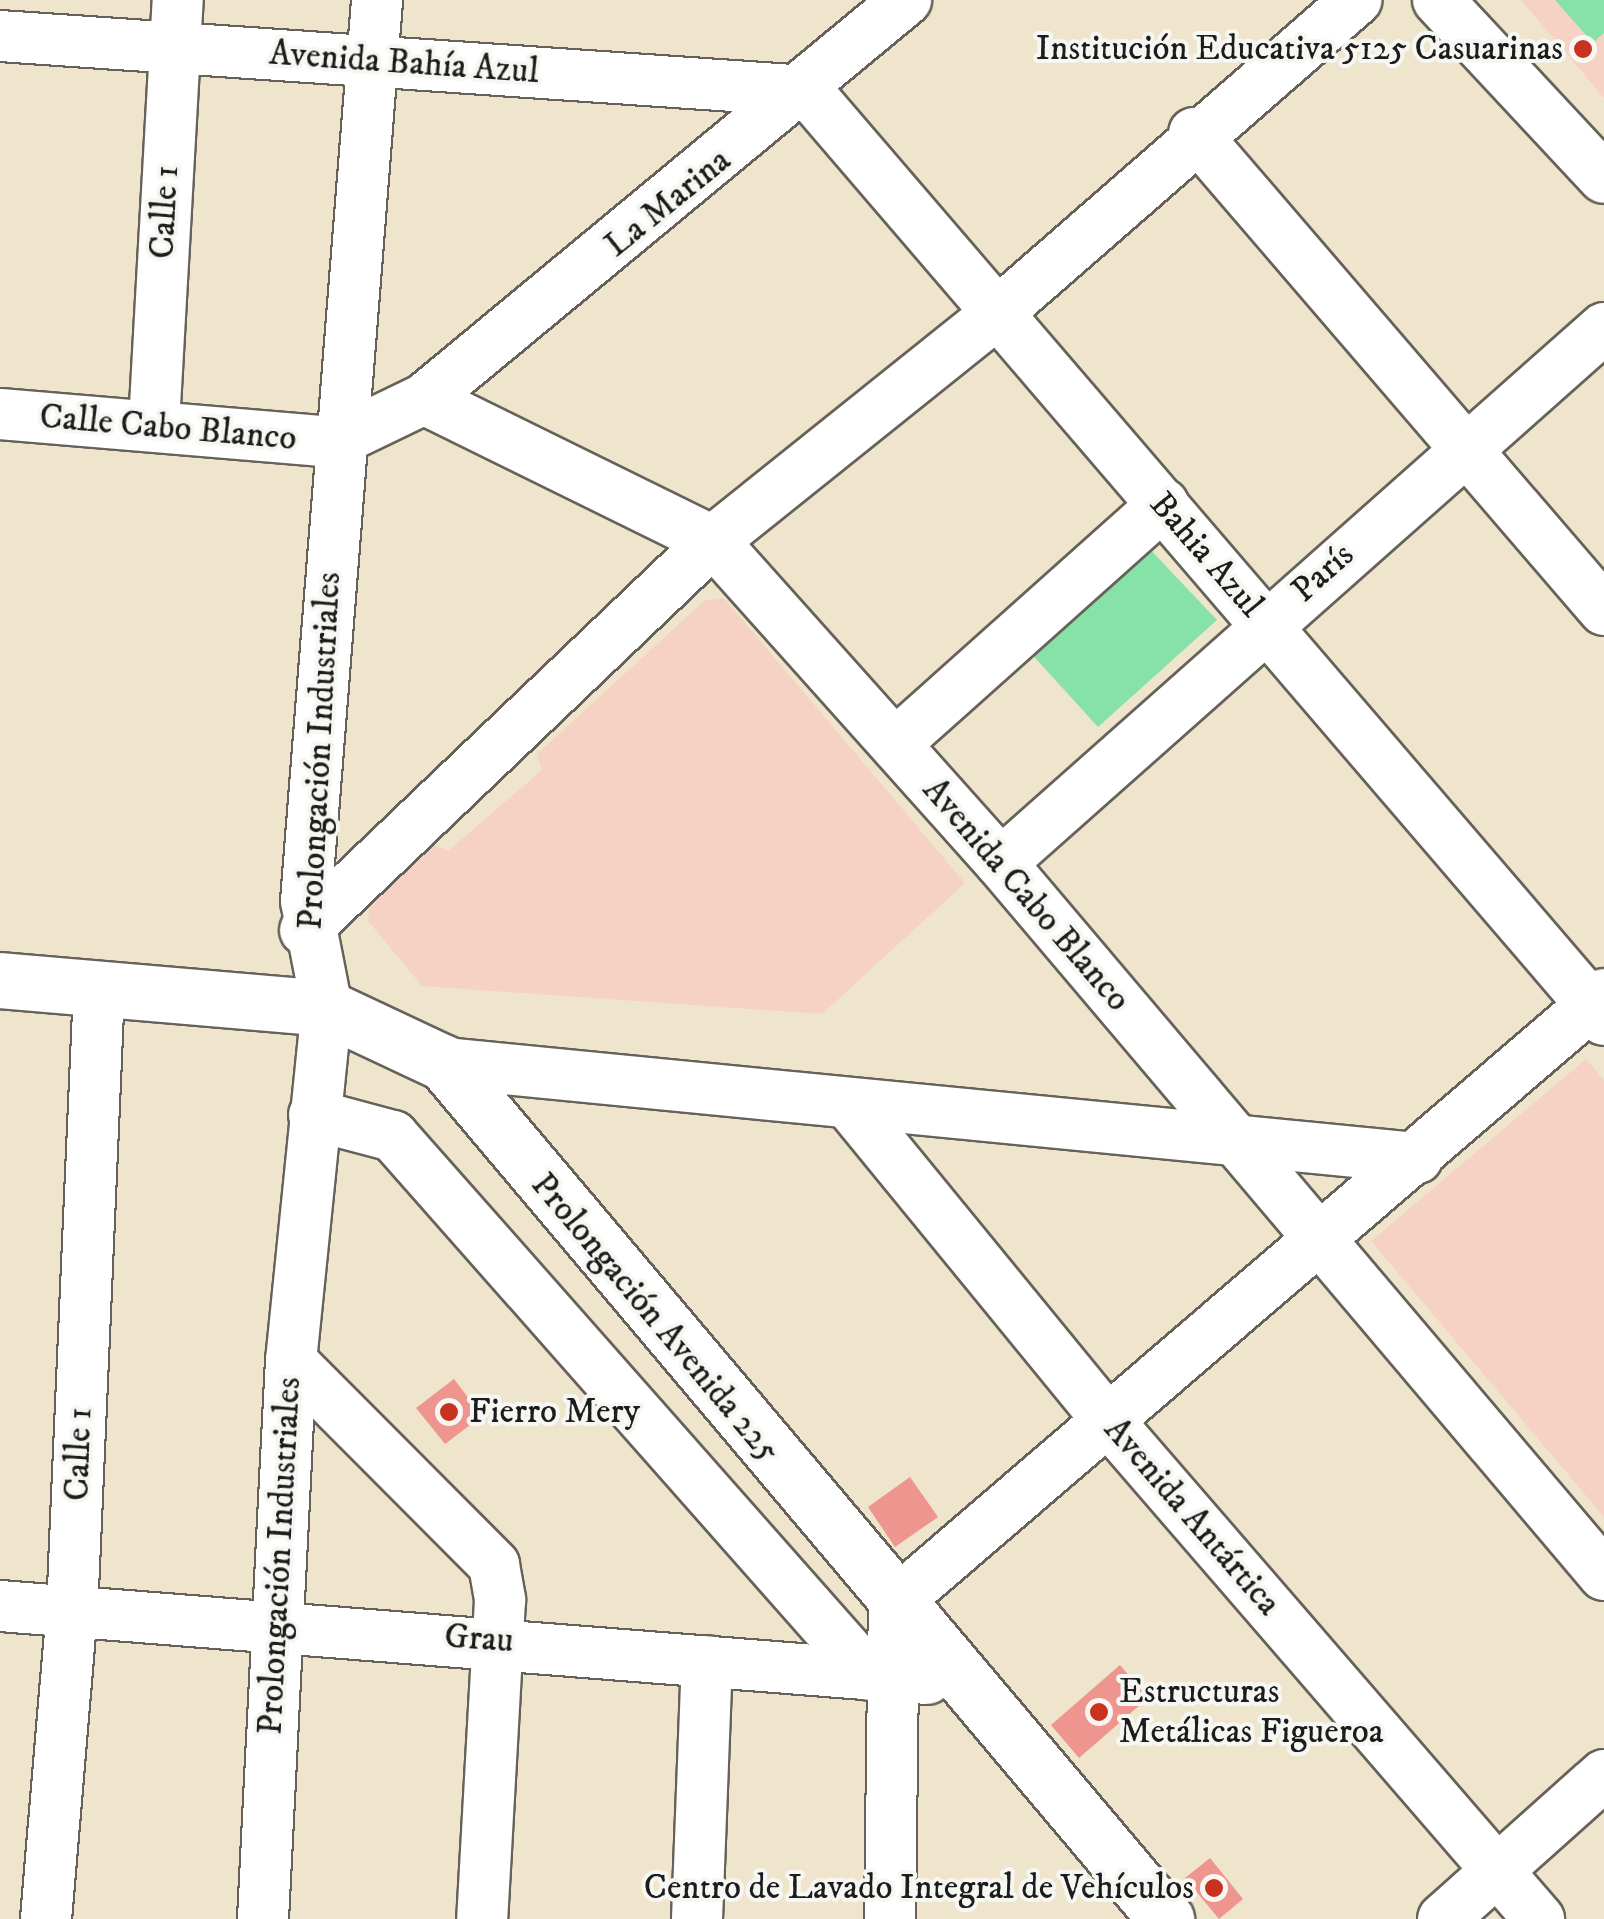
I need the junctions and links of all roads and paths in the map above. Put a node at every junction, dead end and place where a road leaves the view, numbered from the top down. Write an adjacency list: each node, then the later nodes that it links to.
1 (376, 0): 7 (street, Prolongación Industriales)
2 (906, 0): 8 (street, La Marina)
3 (1356, 0): 9 (street)
4 (1438, 0): 10 (street)
5 (176, 24): 6 (street, Avenida Bahía Azul); 7 (street, Avenida Bahía Azul); 15 (street, Calle 1)
6 (0, 36)
7 (372, 61): 8 (street, Avenida Bahía Azul); 16 (street, Prolongación Industriales)
8 (807, 90): 11 (street, Bahia Azul); 13 (street, La Marina)
9 (1194, 133): 11 (street); 17 (street)
10 (1604, 178)
11 (994, 316): 18 (street, Bahia Azul); 19 (street)
12 (1604, 328): 17 (street, París)
13 (424, 400): 16 (street); 19 (street, Avenida Cabo Blanco)
14 (0, 414): 15 (street, Calle Cabo Blanco)
15 (154, 424): 16 (street, Calle Cabo Blanco)
16 (335, 442): 24 (street, Prolongación Industriales)
17 (1464, 447): 20 (street); 21 (street, París)
18 (1164, 504): 21 (street, Bahia Azul); 22 (street)
19 (713, 541): 22 (street, Avenida Cabo Blanco); 24 (street)
20 (1604, 610)
21 (1266, 624): 23 (street, París); 27 (street, Bahia Azul)
22 (895, 744): 23 (street, Avenida Cabo Blanco)
23 (1001, 862): 32 (street, Avenida Cabo Blanco)
24 (305, 930): 28 (street, Prolongación Industriales)
25 (0, 980): 26 (main road, Prolongación Avenida 225)
26 (99, 988): 28 (main road, Prolongación Avenida 225); 40 (street, Calle 1)
27 (1600, 1006): 33 (street)
28 (326, 1008): 29 (main road, Prolongación Avenida 225); 31 (street, Prolongación Industriales)
29 (444, 1063): 30 (street); 38 (main road, Prolongación Avenida 225)
30 (853, 1109): 32 (street); 36 (street, Avenida Antártica)
31 (314, 1115): 35 (street, Prolongación Industriales); 44 (street)
32 (1233, 1138): 33 (street); 34 (street, Avenida Cabo Blanco)
33 (1416, 1158): 34 (street)
34 (1323, 1240): 36 (street); 37 (street, Avenida Cabo Blanco)
35 (291, 1362): 41 (street, Prolongación Industriales); 42 (street)
36 (1105, 1418): 38 (street); 47 (street, Avenida Antártica)
37 (1604, 1575)
38 (894, 1604): 44 (street); 45 (main road, Prolongación Avenida 225)
39 (0, 1606): 40 (street, Grau)
40 (72, 1612): 41 (street, Grau); 48 (street, Calle 1)
41 (274, 1626): 42 (street, Grau); 49 (street, Prolongación Industriales)
42 (493, 1639): 43 (street, Grau); 50 (street)
43 (707, 1661): 44 (street, Grau); 51 (street)
44 (883, 1676): 45 (street, Grau); 52 (street)
45 (956, 1680): 53 (main road, Prolongación Avenida 225)
46 (1604, 1775): 47 (street)
47 (1498, 1870): 54 (street); 55 (street, Avenida Antártica)
48 (46, 1919)
49 (262, 1919)
50 (482, 1919)
51 (697, 1919)
52 (890, 1919)
53 (1166, 1919)
54 (1442, 1919)
55 (1539, 1919)

